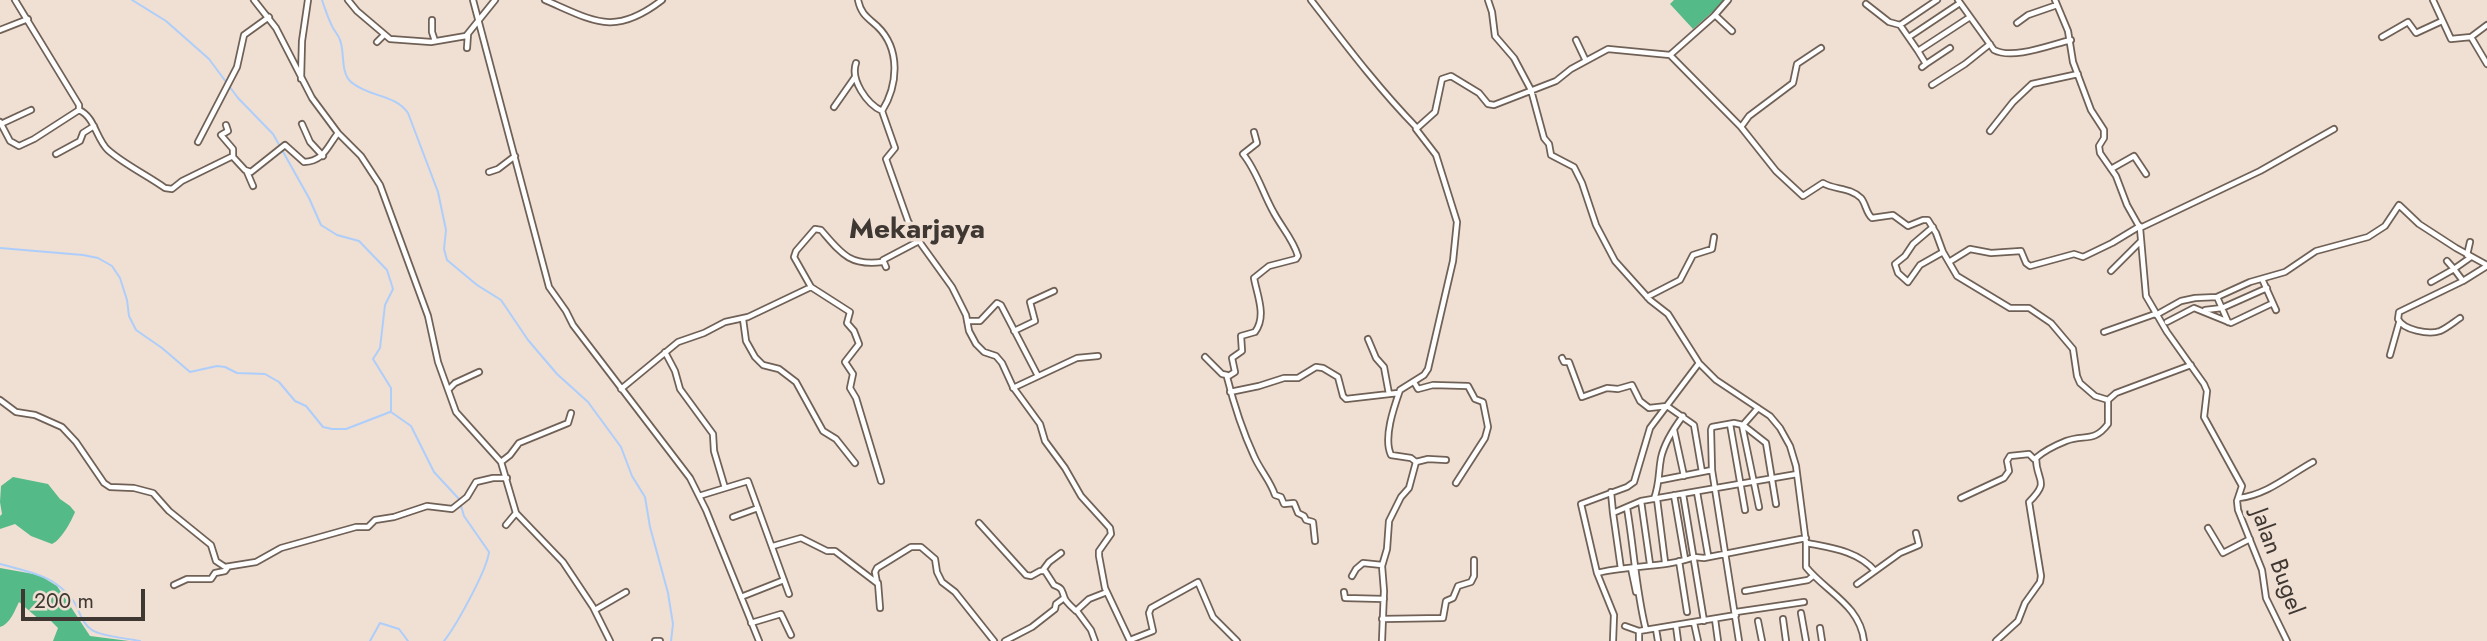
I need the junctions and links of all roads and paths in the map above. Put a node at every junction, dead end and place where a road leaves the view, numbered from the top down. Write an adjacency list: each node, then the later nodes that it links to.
1 (15, 0): 21 (street)
2 (254, 0): 19 (street)
3 (308, 0): 50 (street)
4 (348, 0): 31 (street)
5 (473, 0): 22 (street)
6 (495, 0): 22 (street)
7 (545, 0): 8 (street)
8 (662, 0)
9 (858, 0): 56 (street)
10 (1311, 0): 62 (street)
11 (1488, 0): 52 (street)
12 (1728, 0): 18 (street)
13 (1937, 0): 27 (street)
14 (2433, 0): 24 (street)
15 (1959, 2): 20 (street); 32 (street)
16 (2056, 2): 25 (street); 36 (street, Jalan Bugel)
17 (1866, 4): 27 (street)
18 (1715, 15): 29 (street); 44 (street)
19 (269, 17): 50 (street); 67 (street)
20 (1970, 17): 39 (street); 43 (street)
21 (28, 19): 28 (street); 55 (street)
22 (478, 19): 30 (street); 70 (street)
23 (432, 20): 37 (street)
24 (2442, 21): 33 (street); 34 (street)
25 (2017, 23)
26 (2487, 24): 34 (street)
27 (1900, 25): 32 (street)
28 (0, 30)
29 (1732, 31)
30 (468, 34): 37 (street); 40 (street)
31 (384, 35): 37 (street); 38 (street)
32 (1909, 37): 43 (street)
33 (2382, 37)
34 (2471, 37): 47 (street)
35 (1576, 40): 45 (street)
36 (2071, 40): 39 (street); 48 (street, Jalan Bugel)
37 (435, 41)
38 (377, 42)
39 (1990, 44): 51 (street)
40 (467, 48)
41 (1821, 48): 61 (street)
42 (1950, 48): 43 (street)
43 (1918, 51)
44 (1670, 55): 45 (street); 61 (street)
45 (1586, 61): 52 (street)
46 (856, 63): 49 (street)
47 (2487, 64)
48 (2078, 74): 64 (street); 72 (street, Jalan Bugel)
49 (856, 76): 53 (street); 56 (street)
50 (301, 79): 66 (street)
51 (1932, 85)
52 (1531, 90): 62 (street); 98 (street)
53 (834, 107)
54 (31, 110): 57 (street)
55 (79, 110): 57 (street); 60 (street)
56 (882, 111): 81 (street)
57 (1, 123)
58 (302, 124): 69 (street)
59 (226, 125): 71 (street)
60 (94, 126): 68 (street); 71 (street)
61 (1741, 127): 77 (street)
62 (1417, 128): 124 (street)
63 (2334, 128): 78 (street)
64 (1990, 131)
65 (1254, 132): 122 (street)
66 (338, 133): 69 (street); 126 (street)
67 (198, 142)
68 (56, 154)
69 (323, 156): 73 (street)
70 (515, 156): 74 (street); 127 (street)
71 (233, 157): 73 (street)
72 (2111, 169): 75 (street); 78 (street, Jalan Bugel)
73 (247, 172): 76 (street)
74 (489, 172)
75 (2146, 174)
76 (253, 186)
77 (1933, 227): 83 (street); 83 (street)
78 (2140, 227): 80 (street, Jalan Bugel); 87 (street)
79 (1714, 237): 98 (street)
80 (2142, 240): 91 (street); 104 (street, Jalan Bugel)
81 (919, 241): 86 (street); 107 (street)
82 (2469, 242): 84 (street)
83 (1943, 252): 87 (street)
84 (2469, 256): 88 (street); 90 (street); 99 (street)
85 (2446, 261): 90 (street)
86 (882, 262): 89 (street); 95 (street)
87 (1949, 262): 132 (street)
88 (2487, 266): 93 (street)
89 (886, 267)
90 (2454, 269): 93 (street); 94 (street)
91 (2111, 271)
92 (2263, 281): 96 (street)
93 (2463, 281): 109 (street)
94 (2431, 282)
95 (811, 287): 106 (street); 153 (street)
96 (2267, 288): 100 (street); 101 (street)
97 (1054, 291): 111 (street)
98 (1647, 297): 119 (street)
99 (2217, 297): 101 (street); 104 (street)
100 (2273, 303): 102 (street); 110 (street)
101 (2222, 308): 103 (street); 110 (street)
102 (2276, 310)
103 (2203, 311): 108 (street); 110 (street)
104 (2156, 315): 112 (street); 120 (street, Jalan Bugel)
105 (2460, 318): 109 (street)
106 (743, 319): 114 (street); 145 (street)
107 (967, 321): 111 (street); 125 (street)
108 (2167, 322)
109 (2399, 322): 115 (street)
110 (2229, 323)
111 (1014, 331): 123 (street)
112 (2104, 331)
113 (1368, 339): 130 (street)
114 (665, 352): 127 (street); 157 (street)
115 (2390, 355)
116 (1098, 356): 123 (street)
117 (1205, 357): 122 (street)
118 (1562, 358): 133 (street)
119 (1699, 363): 133 (street); 134 (street)
120 (2191, 365): 132 (street); 165 (street, Jalan Bugel)
121 (479, 372): 126 (street)
122 (1228, 375): 128 (street)
123 (1038, 376): 125 (street)
124 (1414, 382): 129 (street); 155 (street)
125 (1013, 388): 207 (street)
126 (449, 389): 142 (street)
127 (621, 389): 163 (street)
128 (1230, 392): 130 (street); 182 (street)
129 (1398, 393): 130 (street); 143 (street)
130 (1390, 394)
131 (0, 400): 193 (street)
132 (2108, 400): 140 (street)
133 (1667, 406): 136 (street); 159 (street)
134 (1758, 408): 138 (street); 148 (street)
135 (570, 414): 142 (street)
136 (1683, 416): 139 (street); 147 (street)
137 (1730, 424): 138 (street); 146 (street); 156 (street)
138 (1743, 425): 152 (street); 154 (street)
139 (1674, 429): 149 (street); 151 (street)
140 (2035, 459): 164 (street); 254 (street)
141 (1446, 460): 143 (street)
142 (501, 462): 150 (street)
143 (1416, 462): 191 (street)
144 (2313, 462): 165 (street)
145 (855, 463)
146 (1712, 470): 147 (street); 158 (street)
147 (1702, 472): 149 (street)
148 (1797, 474): 152 (street); 181 (street)
149 (1684, 477): 151 (street)
150 (507, 478): 173 (street); 193 (street)
151 (1661, 480): 166 (street)
152 (1773, 480): 154 (street); 168 (street)
153 (881, 481)
154 (1753, 482): 156 (street); 169 (street)
155 (1456, 483)
156 (1741, 484): 158 (street); 172 (street)
157 (725, 488): 163 (street); 170 (street)
158 (1716, 488): 160 (street); 185 (street)
159 (1611, 492): 174 (street); 198 (street)
160 (1697, 492): 161 (street); 186 (street)
161 (1683, 494): 162 (street); 187 (street)
162 (1674, 495): 166 (street); 189 (street)
163 (699, 496): 210 (street)
164 (1961, 498)
165 (2238, 498): 180 (street, Jalan Bugel)
166 (1656, 499): 167 (street); 190 (street)
167 (1641, 501): 171 (street); 192 (street)
168 (1776, 503)
169 (1759, 507)
170 (758, 508): 175 (street); 183 (street)
171 (1627, 508): 174 (street); 194 (street)
172 (1745, 510)
173 (516, 513): 177 (street); 215 (street)
174 (1613, 513): 195 (street)
175 (733, 517)
176 (979, 523): 196 (street)
177 (506, 525)
178 (2208, 528): 180 (street)
179 (1916, 533): 197 (street)
180 (2250, 539): 255 (street, Jalan Bugel)
181 (1806, 540): 185 (street); 197 (street); 200 (street)
182 (1315, 541)
183 (773, 546): 201 (street); 202 (street)
184 (1061, 553): 196 (street)
185 (1727, 554): 186 (street); 218 (street)
186 (1708, 555): 187 (street)
187 (1694, 557): 189 (street); 223 (street)
188 (1474, 560): 220 (street)
189 (1682, 560): 190 (street); 217 (street)
190 (1665, 562): 192 (street)
191 (1382, 565): 199 (street); 212 (street)
192 (1650, 565): 194 (street)
193 (228, 567): 204 (street)
194 (1634, 568): 195 (street); 231 (street)
195 (1621, 569): 198 (street)
196 (1044, 570): 211 (street)
197 (1875, 571): 203 (street)
198 (1597, 573): 242 (street)
199 (1352, 576)
200 (1813, 576): 205 (street); 253 (street)
201 (784, 580): 209 (street); 210 (street)
202 (878, 582): 214 (street); 236 (street)
203 (1857, 584)
204 (174, 585)
205 (1745, 591)
206 (626, 592): 215 (street)
207 (1107, 592): 216 (street); 239 (street)
208 (1344, 592): 212 (street)
209 (789, 594)
210 (741, 597): 225 (street)
211 (1064, 598): 216 (street); 237 (street)
212 (1384, 599): 220 (street)
213 (1804, 602): 218 (street)
214 (880, 608)
215 (595, 610): 234 (street)
216 (1077, 611): 238 (street)
217 (1687, 612)
218 (1736, 613): 221 (street); 248 (street)
219 (1801, 613): 251 (street)
220 (1382, 619): 241 (street)
221 (1715, 619): 223 (street); 247 (street)
222 (1783, 619): 250 (street)
223 (1704, 621): 226 (street)
224 (1758, 621): 249 (street)
225 (751, 622): 233 (street); 235 (street)
226 (1694, 623): 228 (street); 246 (street)
227 (1625, 626): 232 (street)
228 (1675, 626): 230 (street); 245 (street)
229 (1820, 628): 252 (street)
230 (1656, 629): 231 (street); 244 (street)
231 (1646, 630): 232 (street)
232 (1639, 631): 243 (street)
233 (791, 635)
234 (610, 641)
235 (759, 641)
236 (994, 641)
237 (1005, 641)
238 (1095, 641)
239 (1130, 641): 240 (street)
240 (1237, 641)
241 (1382, 641)
242 (1613, 641)
243 (1639, 641)
244 (1658, 641)
245 (1678, 641)
246 (1698, 641)
247 (1718, 641)
248 (1740, 641)
249 (1762, 641)
250 (1786, 641)
251 (1806, 641)
252 (1822, 641)
253 (1864, 641)
254 (1996, 641)
255 (2287, 641)

